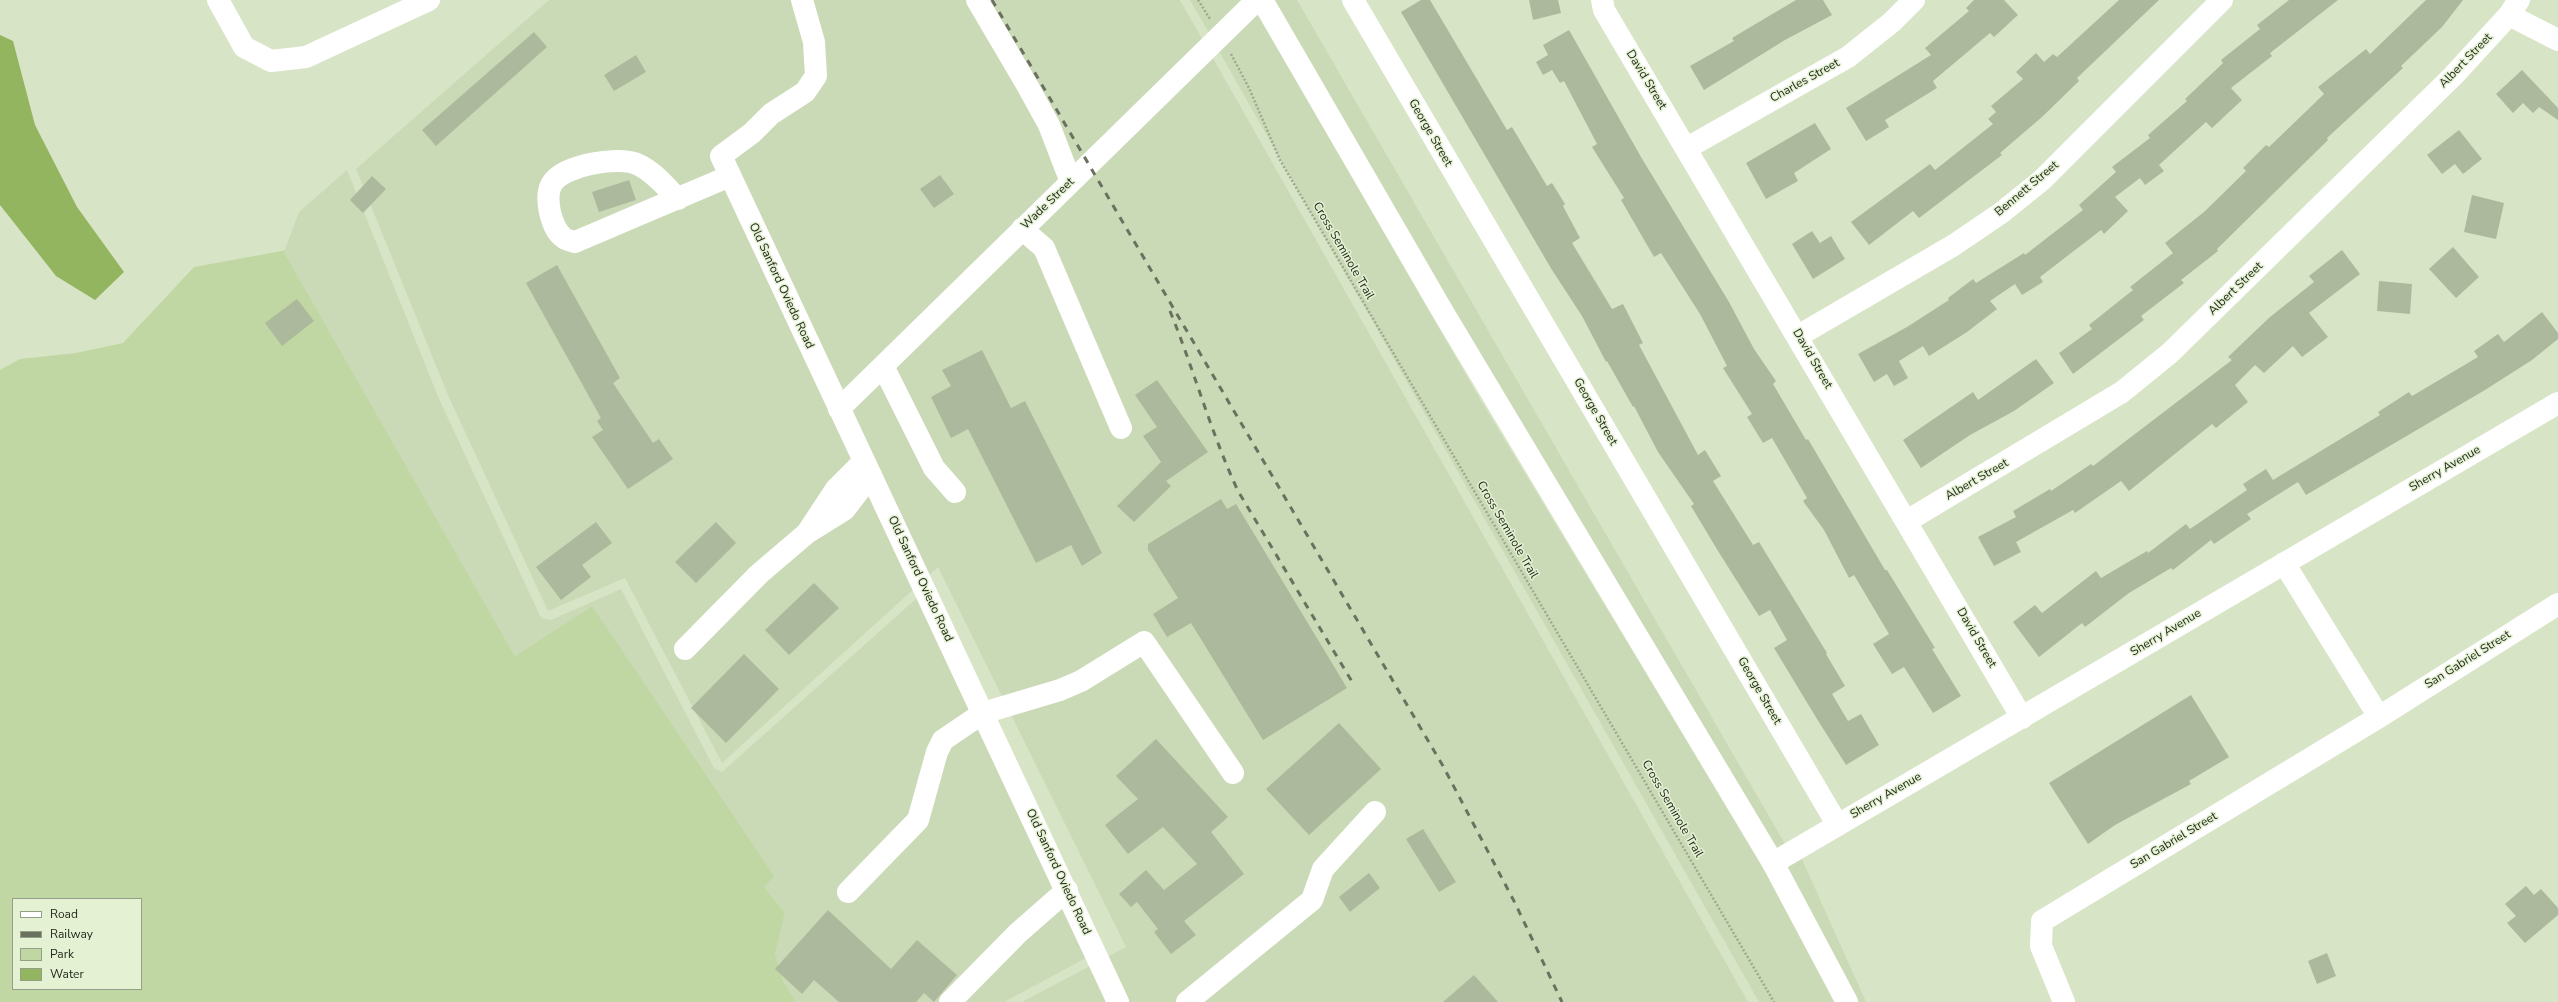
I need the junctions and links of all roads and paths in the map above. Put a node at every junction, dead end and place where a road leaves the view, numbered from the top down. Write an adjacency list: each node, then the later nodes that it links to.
1 (218, 0): 2 (street)
2 (430, 0)
3 (802, 0): 17 (street, Old Sanford Oviedo Road)
4 (977, 0): 18 (street)
5 (1198, 0): 13 (path)
6 (1257, 0): 18 (street, Wade Street)
7 (1262, 0): 38 (street)
8 (1352, 0): 37 (street, George Street)
9 (1602, 0): 16 (street, David Street)
10 (1914, 0): 16 (street, Charles Street)
11 (2222, 0): 21 (street, Bennett Street)
12 (2514, 8): 14 (street); 28 (street, Albert Street)
13 (1208, 16)
14 (2558, 40)
15 (1236, 62): 44 (path, Cross Seminole Trail)
16 (1687, 148): 21 (street, David Street)
17 (730, 176): 19 (street); 24 (street, Old Sanford Oviedo Road)
18 (1071, 182): 20 (street, Wade Street)
19 (678, 199): 19 (street)
20 (1022, 230): 22 (street, Wade Street); 25 (street)
21 (1798, 336): 28 (street, David Street)
22 (883, 366): 24 (street, Wade Street); 27 (street)
23 (2558, 403): 29 (street, Sherry Avenue)
24 (839, 409): 26 (street, Old Sanford Oviedo Road)
25 (1121, 428)
26 (867, 468): 31 (street); 32 (street, Old Sanford Oviedo Road)
27 (955, 492)
28 (1907, 521): 34 (street, David Street)
29 (2284, 563): 33 (street); 34 (street, Sherry Avenue)
30 (2558, 604): 33 (street, San Gabriel Street)
31 (685, 649)
32 (983, 713): 35 (street); 39 (street, Old Sanford Oviedo Road); 40 (street)
33 (2379, 717): 46 (street, San Gabriel Street)
34 (2022, 718): 37 (street, Sherry Avenue)
35 (1233, 773)
36 (1375, 812): 43 (street)
37 (1836, 824): 38 (street, Sherry Avenue)
38 (1773, 863): 45 (street)
39 (1067, 890): 41 (street); 42 (street, Old Sanford Oviedo Road)
40 (848, 892)
41 (950, 1002)
42 (1118, 1002)
43 (1187, 1002)
44 (1774, 1002)
45 (1847, 1002)
46 (2064, 1002)

